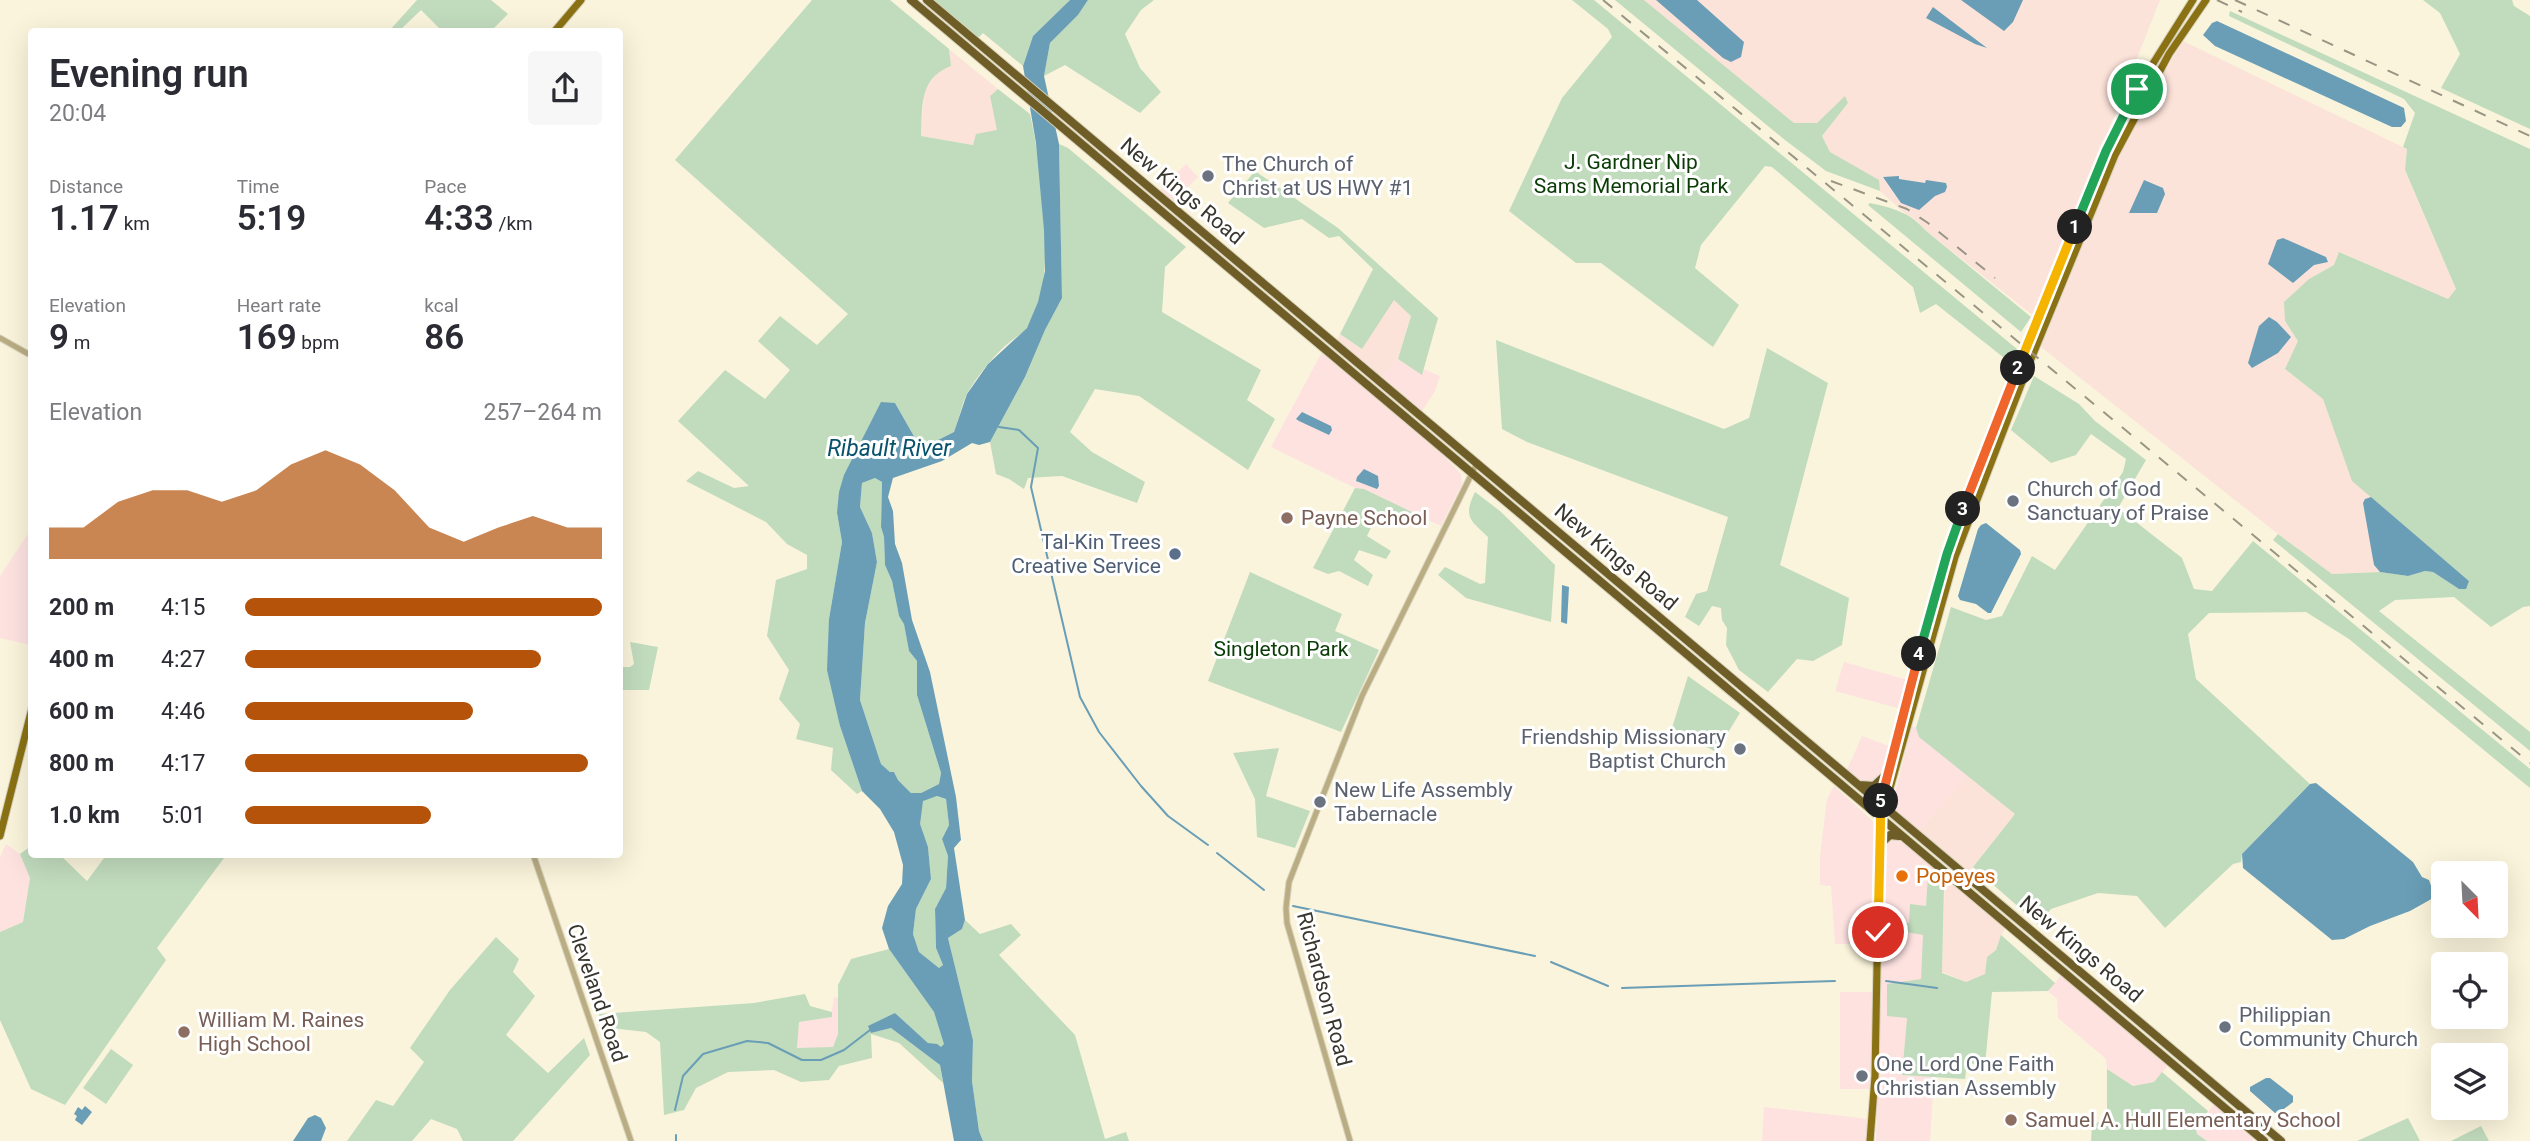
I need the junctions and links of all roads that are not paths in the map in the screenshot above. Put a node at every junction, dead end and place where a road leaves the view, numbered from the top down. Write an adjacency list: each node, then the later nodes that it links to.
1 (582, 0): 6 (main road)
2 (911, 0): 10 (highway, New Kings Road)
3 (927, 0): 9 (highway, New Kings Road)
4 (2193, 0): 12 (main road)
5 (2205, 1): 14 (main road)
6 (558, 28)
7 (0, 338): 8 (street)
8 (28, 354)
9 (1477, 463): 10 (street, Richardson Road); 13 (highway, New Kings Road)
10 (1472, 473): 15 (highway, New Kings Road); 21 (street, Richardson Road)
11 (28, 724): 16 (main road)
12 (1889, 772): 13 (highway); 14 (main road)
13 (1859, 785): 14 (highway, New Kings Road)
14 (1883, 805): 15 (main road); 24 (highway, New Kings Road)
15 (1881, 820): 17 (highway, New Kings Road); 18 (main road)
16 (0, 836)
17 (1900, 836): 18 (highway); 23 (highway, New Kings Road)
18 (1880, 844): 22 (main road)
19 (534, 858): 20 (street, Cleveland Road)
20 (631, 1141)
21 (1350, 1141)
22 (1870, 1141)
23 (2264, 1141)
24 (2281, 1141)

